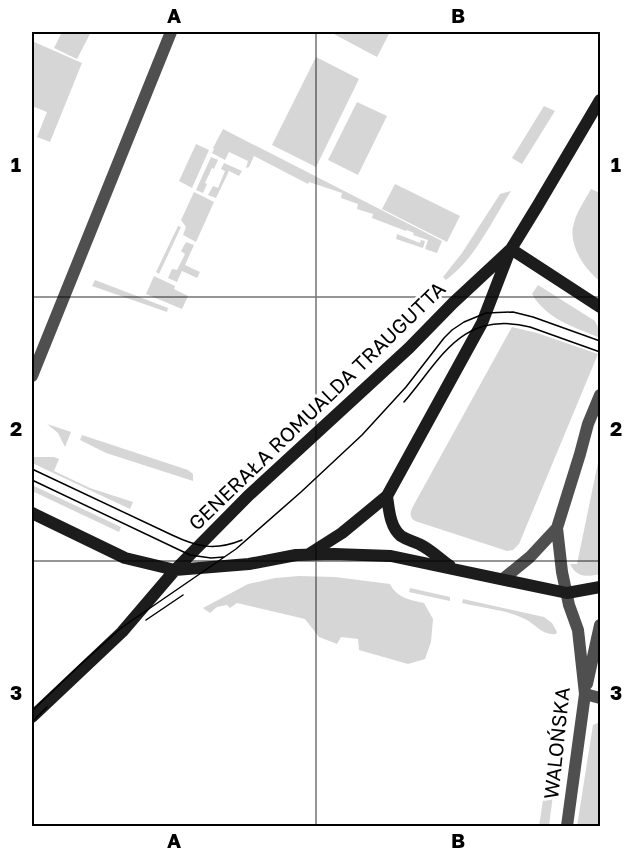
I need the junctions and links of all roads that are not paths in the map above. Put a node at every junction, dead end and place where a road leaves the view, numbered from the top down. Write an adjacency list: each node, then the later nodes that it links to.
1 (171, 32): 5 (street)
2 (600, 100): 3 (main road, GENERAŁA ROMUALDA TRAUGUTTA)
3 (511, 249): 4 (main road); 7 (main road); 12 (main road, GENERAŁA ROMUALDA TRAUGUTTA)
4 (600, 308)
5 (32, 376)
6 (600, 395): 9 (street)
7 (387, 496): 10 (main road); 11 (main road)
8 (32, 513): 12 (main road)
9 (557, 528): 13 (street); 15 (street, WALOŃSKA)
10 (308, 554): 11 (main road); 12 (main road)
11 (455, 569): 13 (main road)
12 (175, 570): 19 (main road, GENERAŁA ROMUALDA TRAUGUTTA)
13 (503, 579): 15 (main road)
14 (600, 587): 15 (main road)
15 (567, 593): 17 (street, WALOŃSKA)
16 (600, 625): 17 (street)
17 (585, 694): 18 (street); 20 (street, WALOŃSKA)
18 (600, 698)
19 (32, 717)
20 (567, 826)

